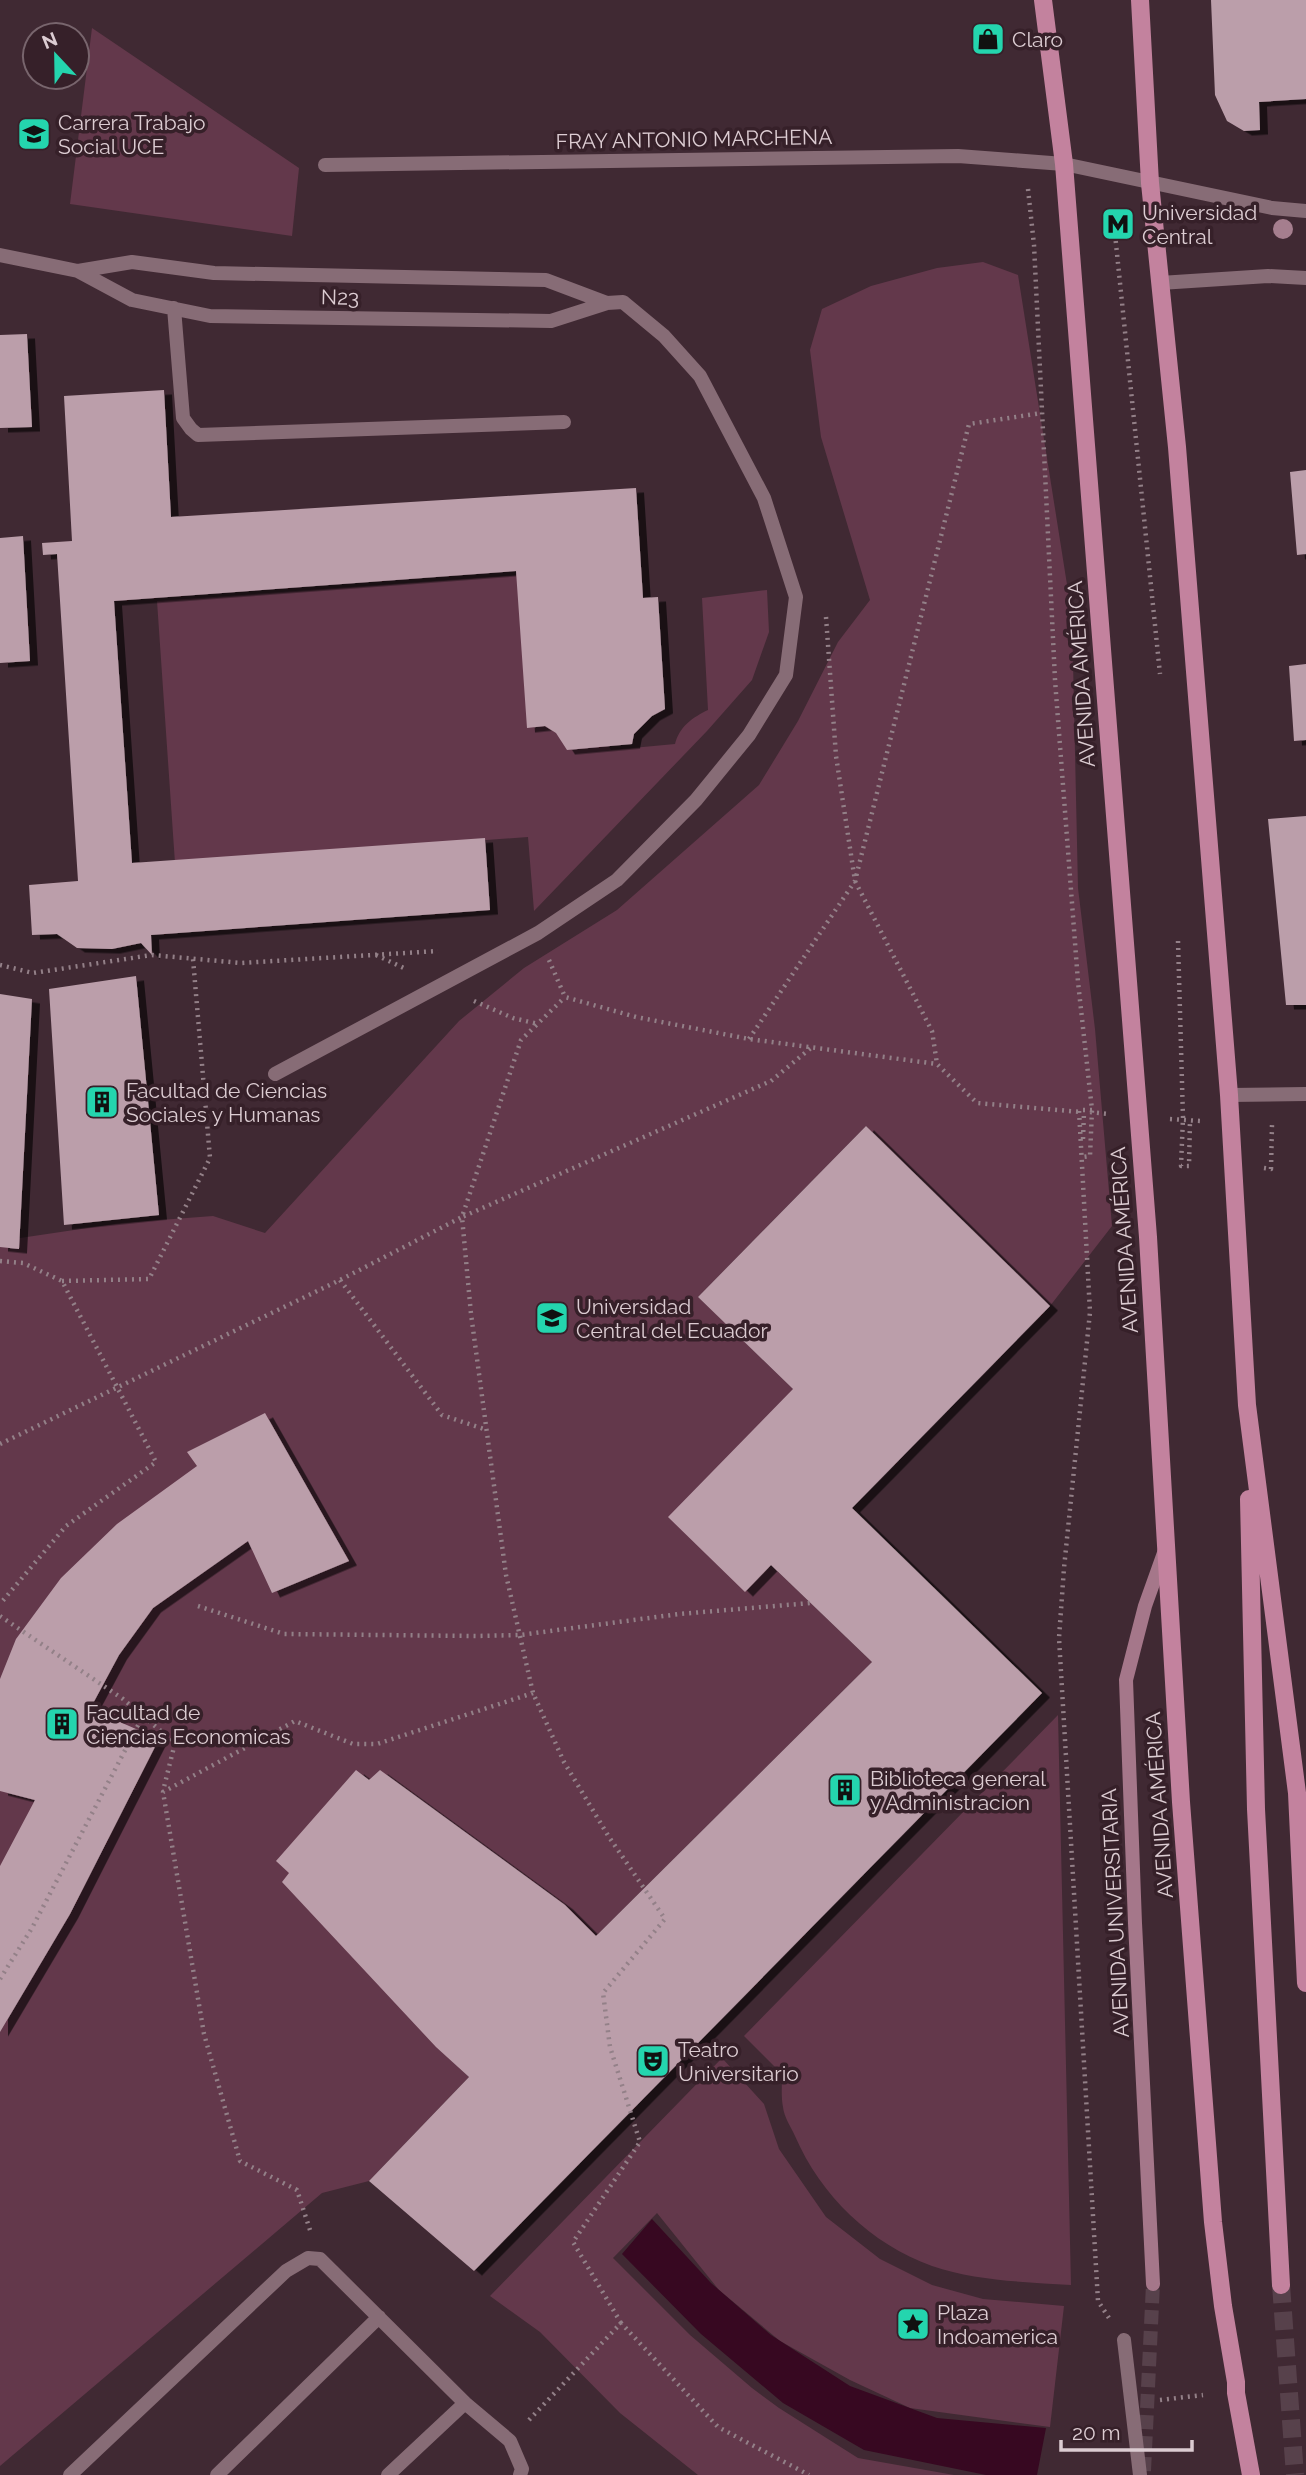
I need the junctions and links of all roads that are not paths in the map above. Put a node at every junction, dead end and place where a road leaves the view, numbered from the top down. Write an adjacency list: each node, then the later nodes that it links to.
1 (1043, 0): 3 (main road, AVENIDA AMÉRICA)
2 (1140, 0): 5 (main road)
3 (1064, 164): 4 (street, FRAY ANTONIO MARCHENA); 5 (street, FRAY ANTONIO MARCHENA); 18 (main road, AVENIDA AMÉRICA)
4 (325, 165)
5 (1150, 183): 6 (street, FRAY ANTONIO MARCHENA); 10 (main road)
6 (1306, 211)
7 (0, 255): 8 (street, N23)
8 (79, 271): 11 (street, N23); 12 (street, N23)
9 (1306, 278): 10 (street)
10 (1160, 283): 16 (main road)
11 (607, 303): 12 (street, N23); 14 (street, N23)
12 (174, 308): 13 (street)
13 (564, 422)
14 (275, 1074)
15 (1306, 1094): 16 (street)
16 (1229, 1095): 17 (main road)
17 (1247, 1405): 19 (main road); 21 (main road)
18 (1166, 1546): 20 (main road, AVENIDA UNIVERSITARIA); 30 (main road, AVENIDA AMÉRICA)
19 (1306, 1983)
20 (1153, 2284)
21 (1281, 2284)
22 (379, 2317): 24 (street); 25 (street); 26 (street)
23 (1124, 2340): 29 (street)
24 (465, 2403): 27 (street); 28 (street)
25 (69, 2475)
26 (217, 2475)
27 (388, 2475)
28 (520, 2475)
29 (1139, 2475)
30 (1251, 2475)

